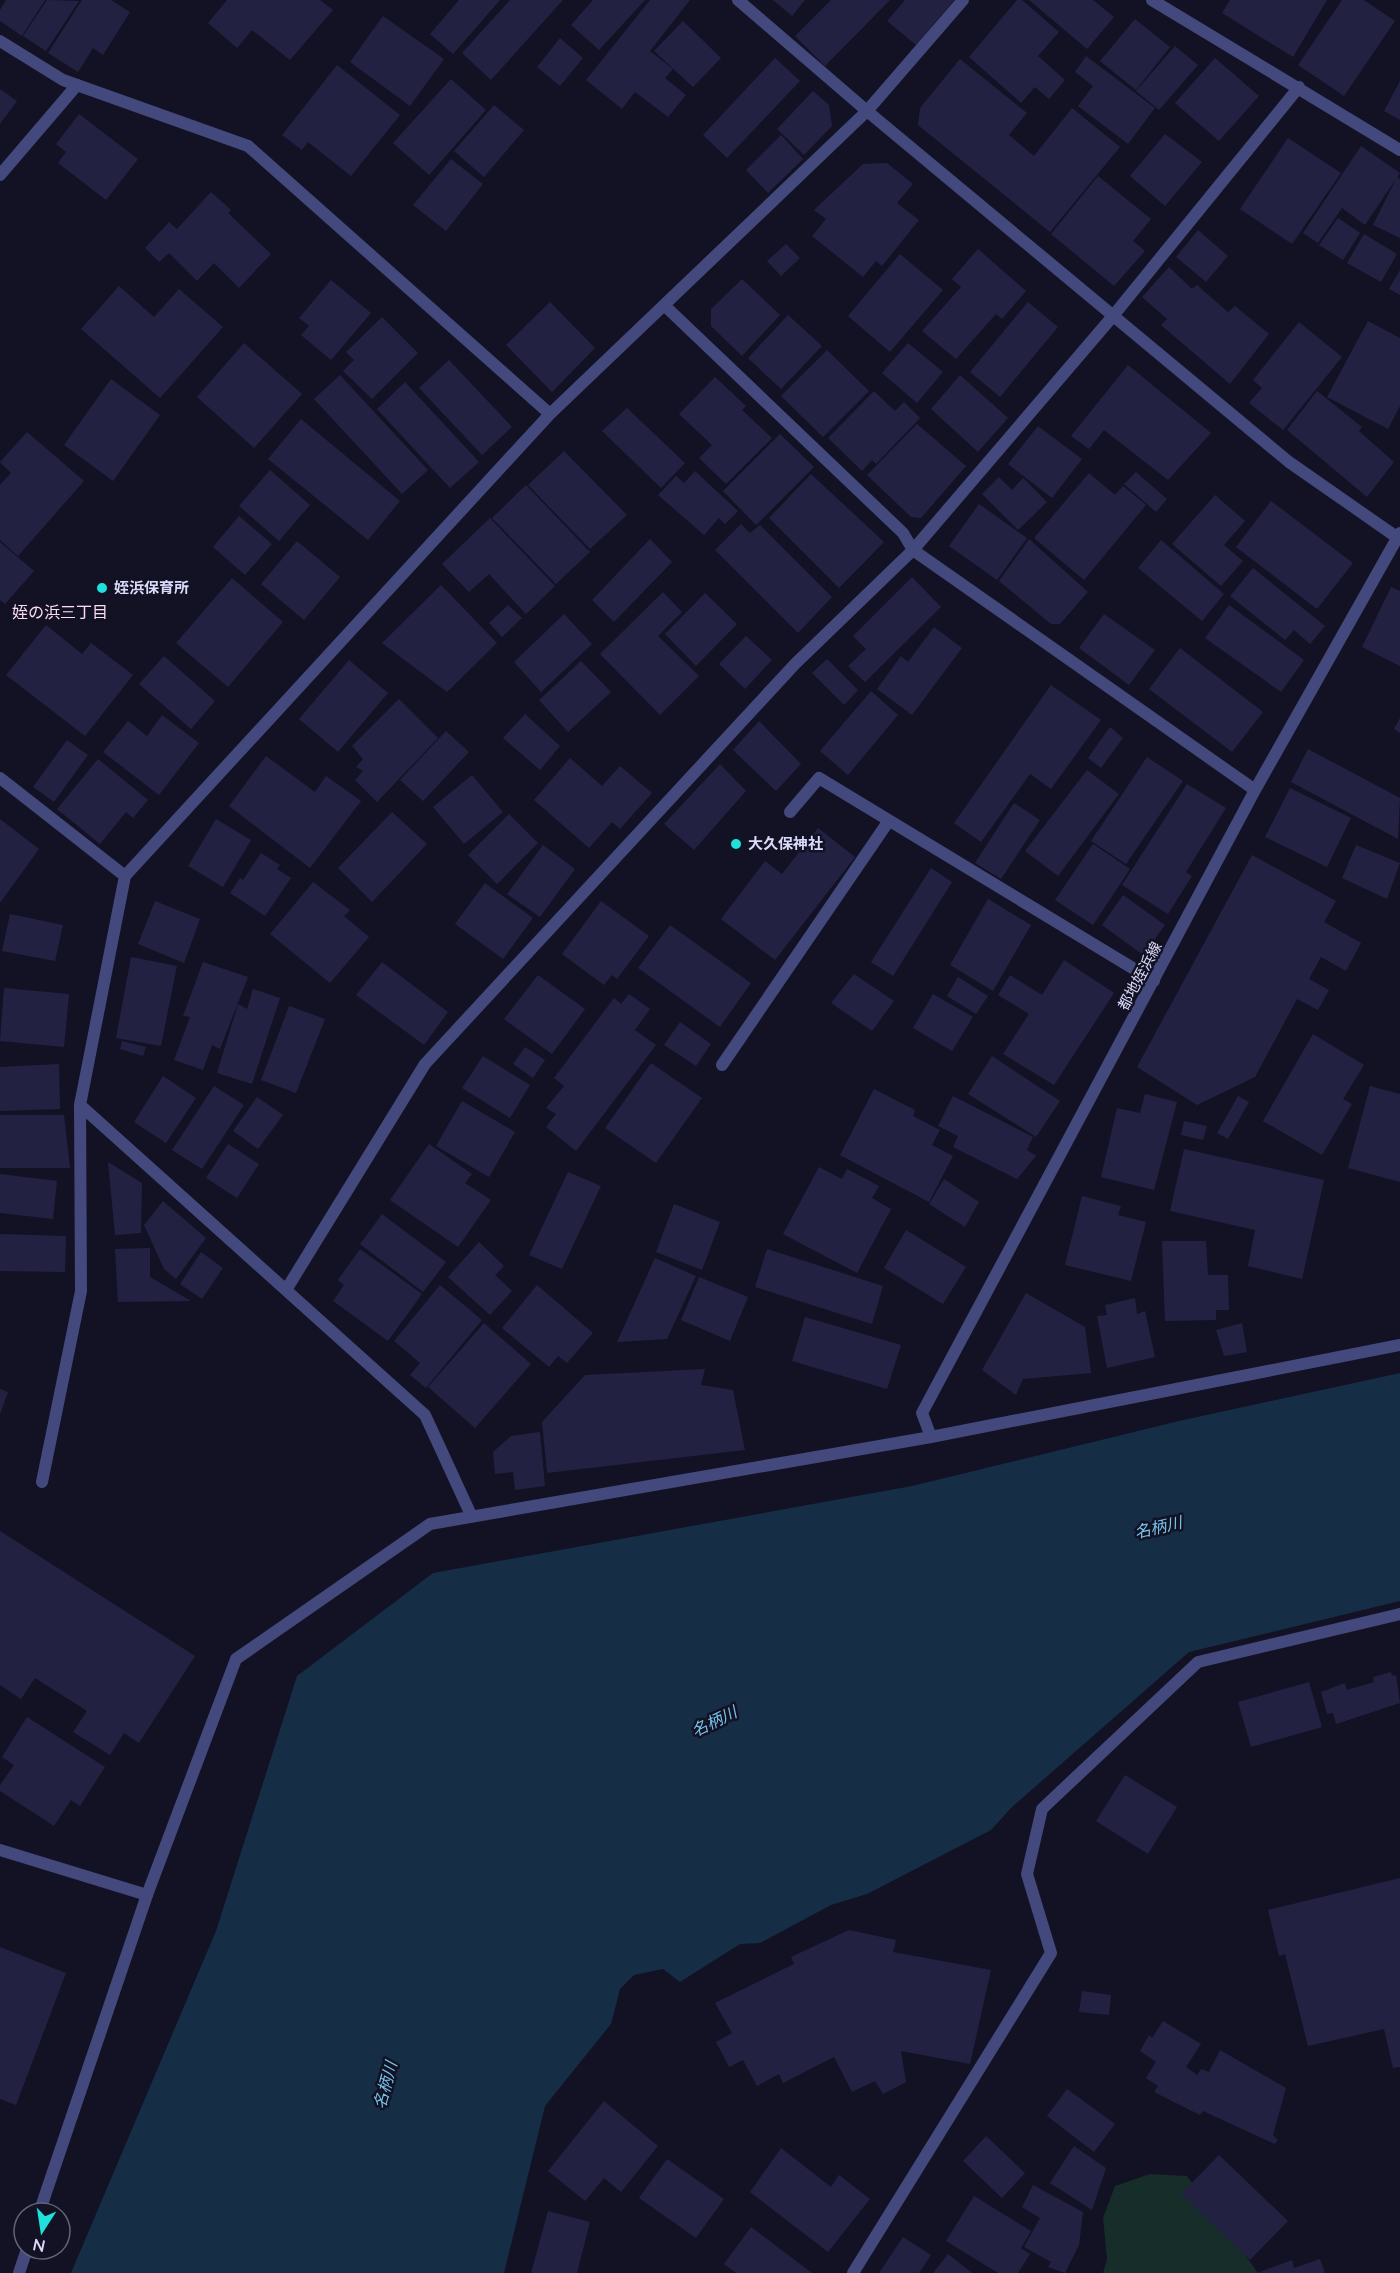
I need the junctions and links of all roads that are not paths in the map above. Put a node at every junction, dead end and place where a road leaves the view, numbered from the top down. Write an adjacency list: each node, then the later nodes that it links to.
1 (738, 0): 7 (street)
2 (963, 0): 7 (street)
3 (1152, 0): 6 (street)
4 (0, 41): 5 (street)
5 (77, 85): 9 (street); 12 (street)
6 (1299, 87): 8 (street); 11 (street)
7 (867, 111): 10 (street); 11 (street)
8 (1400, 150)
9 (0, 175)
10 (664, 305): 12 (street); 14 (street)
11 (1113, 316): 13 (street); 14 (street)
12 (550, 414): 19 (street)
13 (1399, 535): 16 (street, 都地姪浜線)
14 (913, 550): 16 (street); 23 (street)
15 (0, 778): 19 (street)
16 (1255, 790): 20 (street, 都地姪浜線)
17 (790, 812): 18 (street)
18 (888, 822): 20 (street); 21 (street)
19 (125, 876): 22 (street)
20 (1154, 981): 25 (street, 都地姪浜線)
21 (723, 1065)
22 (80, 1105): 23 (street); 26 (street)
23 (286, 1290): 27 (street)
24 (1400, 1345): 25 (street)
25 (931, 1437): 27 (street)
26 (42, 1482)
27 (471, 1515): 30 (street)
28 (1400, 1614): 32 (street)
29 (0, 1850): 30 (street)
30 (147, 1894): 31 (street)
31 (43, 2201)
32 (853, 2273)

